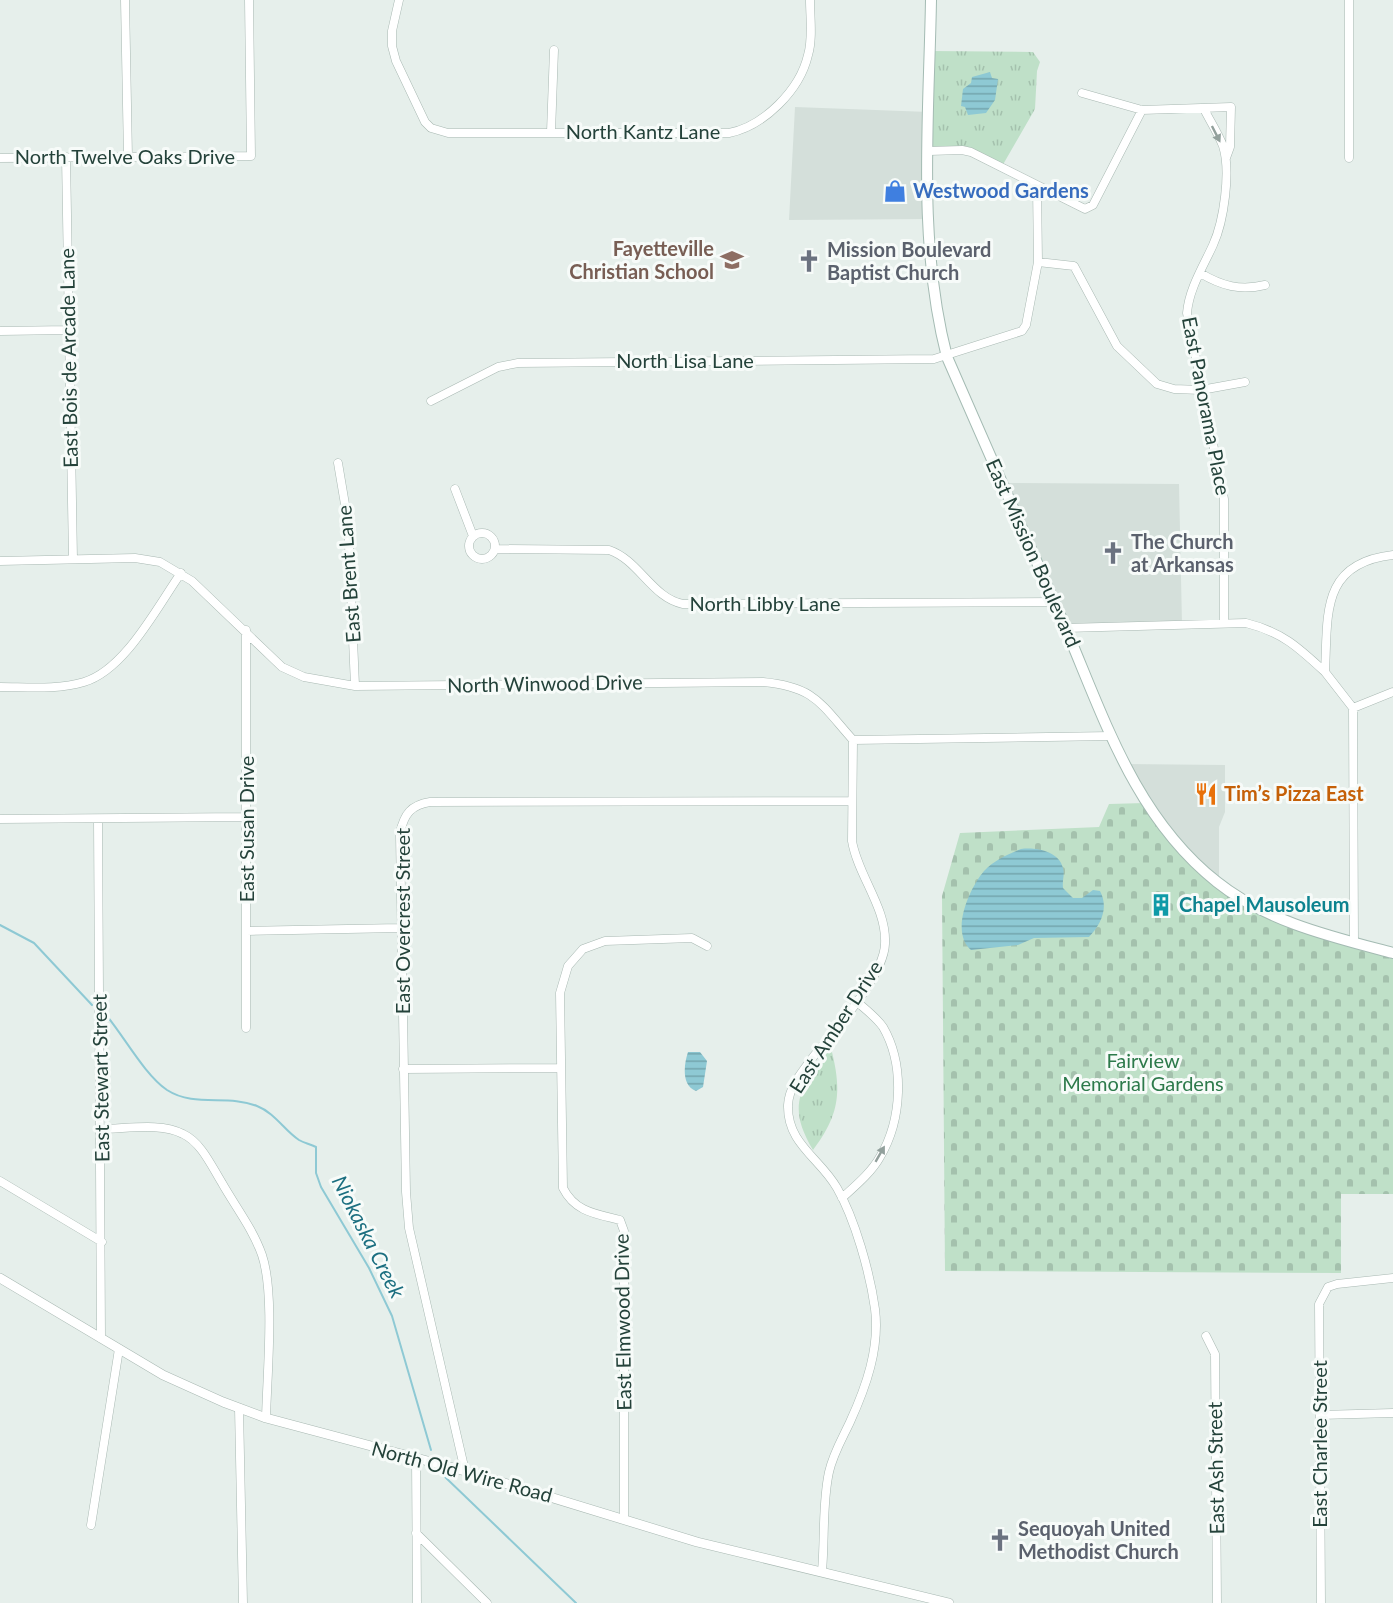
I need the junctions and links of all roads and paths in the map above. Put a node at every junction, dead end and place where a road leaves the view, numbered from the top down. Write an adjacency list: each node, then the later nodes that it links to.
1 (125, 0): 13 (street)
2 (249, 0): 13 (street, North Twelve Oaks Drive)
3 (399, 0): 11 (street, North Kantz Lane)
4 (810, 0): 11 (street, North Kantz Lane)
5 (931, 0): 12 (main road, East Mission Boulevard)
6 (1349, 0): 16 (street)
7 (554, 50): 11 (street)
8 (1082, 93): 10 (street)
9 (1204, 109): 10 (street); 17 (street, East Panorama Place, one-way to 17); 17 (street, East Panorama Place)
10 (1142, 110): 18 (street)
11 (551, 132)
12 (928, 151): 18 (street); 24 (main road, East Mission Boulevard)
13 (128, 157): 15 (street, North Twelve Oaks Drive)
14 (0, 158): 15 (street, North Twelve Oaks Drive)
15 (66, 158): 22 (street, East Bois de Arcade Lane)
16 (1349, 158)
17 (1225, 160): 20 (street, East Panorama Place)
18 (1037, 186): 19 (street)
19 (1038, 262): 24 (street, North Lisa Lane); 26 (street)
20 (1200, 273): 21 (street); 26 (street, East Panorama Place)
21 (1265, 285)
22 (69, 330): 23 (street); 33 (street, East Bois de Arcade Lane)
23 (0, 331)
24 (947, 357): 27 (street, North Lisa Lane); 36 (main road, East Mission Boulevard)
25 (1245, 382): 26 (street)
26 (1201, 390): 37 (street, East Panorama Place)
27 (431, 401)
28 (338, 464): 41 (street, East Brent Lane)
29 (455, 489): 30 (street, North Libby Lane)
30 (473, 536): 31 (street); 31 (street, North Libby Lane)
31 (495, 549): 36 (street, North Libby Lane)
32 (1393, 555): 40 (street)
33 (73, 559): 34 (street, North Winwood Drive); 35 (street, North Winwood Drive)
34 (0, 561)
35 (181, 573): 39 (street, North Winwood Drive); 42 (street)
36 (1054, 602): 38 (main road, East Mission Boulevard)
37 (1224, 622): 38 (street); 40 (street)
38 (1066, 628): 45 (main road, East Mission Boulevard)
39 (246, 630): 41 (street, North Winwood Drive); 48 (street, East Susan Drive)
40 (1325, 672): 44 (street)
41 (354, 686): 46 (street, North Winwood Drive)
42 (0, 687)
43 (1393, 692): 44 (street)
44 (1353, 708): 53 (street)
45 (1111, 736): 46 (street); 53 (main road, East Mission Boulevard)
46 (853, 740): 47 (street, East Amber Drive)
47 (851, 801): 51 (street, East Overcrest Street); 56 (street, East Amber Drive)
48 (246, 817): 50 (street); 52 (street, East Susan Drive)
49 (0, 819): 50 (street)
50 (98, 819): 60 (street, East Stewart Street)
51 (400, 928): 52 (street); 59 (street, East Overcrest Street)
52 (247, 931): 57 (street, East Susan Drive)
53 (1354, 943): 55 (main road, East Mission Boulevard)
54 (707, 946): 58 (street)
55 (1393, 953)
56 (856, 1001): 62 (street, one-way to 56); 62 (street, East Amber Drive)
57 (246, 1028)
58 (560, 1068): 59 (street); 75 (street, East Elmwood Drive)
59 (403, 1069): 74 (street, East Overcrest Street)
60 (101, 1129): 63 (street, East Stewart Street); 72 (street)
61 (0, 1181): 63 (street)
62 (842, 1198): 78 (street, East Amber Drive)
63 (102, 1242): 67 (street, East Stewart Street)
64 (0, 1278): 67 (street, North Old Wire Road)
65 (1393, 1278): 71 (street, East Charlee Street)
66 (1206, 1336): 83 (street, East Ash Street)
67 (101, 1338): 68 (street, North Old Wire Road)
68 (119, 1349): 69 (street, North Old Wire Road); 76 (street)
69 (239, 1408): 72 (street, North Old Wire Road); 79 (street)
70 (1393, 1413): 71 (street)
71 (1320, 1415): 84 (street, East Charlee Street)
72 (266, 1418): 73 (street, North Old Wire Road)
73 (416, 1458): 74 (street, North Old Wire Road); 77 (street)
74 (465, 1471): 75 (street, North Old Wire Road)
75 (624, 1520): 78 (street, North Old Wire Road)
76 (91, 1525)
77 (417, 1533): 80 (street); 81 (street)
78 (822, 1571): 82 (street, North Old Wire Road)
79 (243, 1603)
80 (417, 1603)
81 (487, 1603)
82 (950, 1603)
83 (1217, 1603)
84 (1321, 1603)

